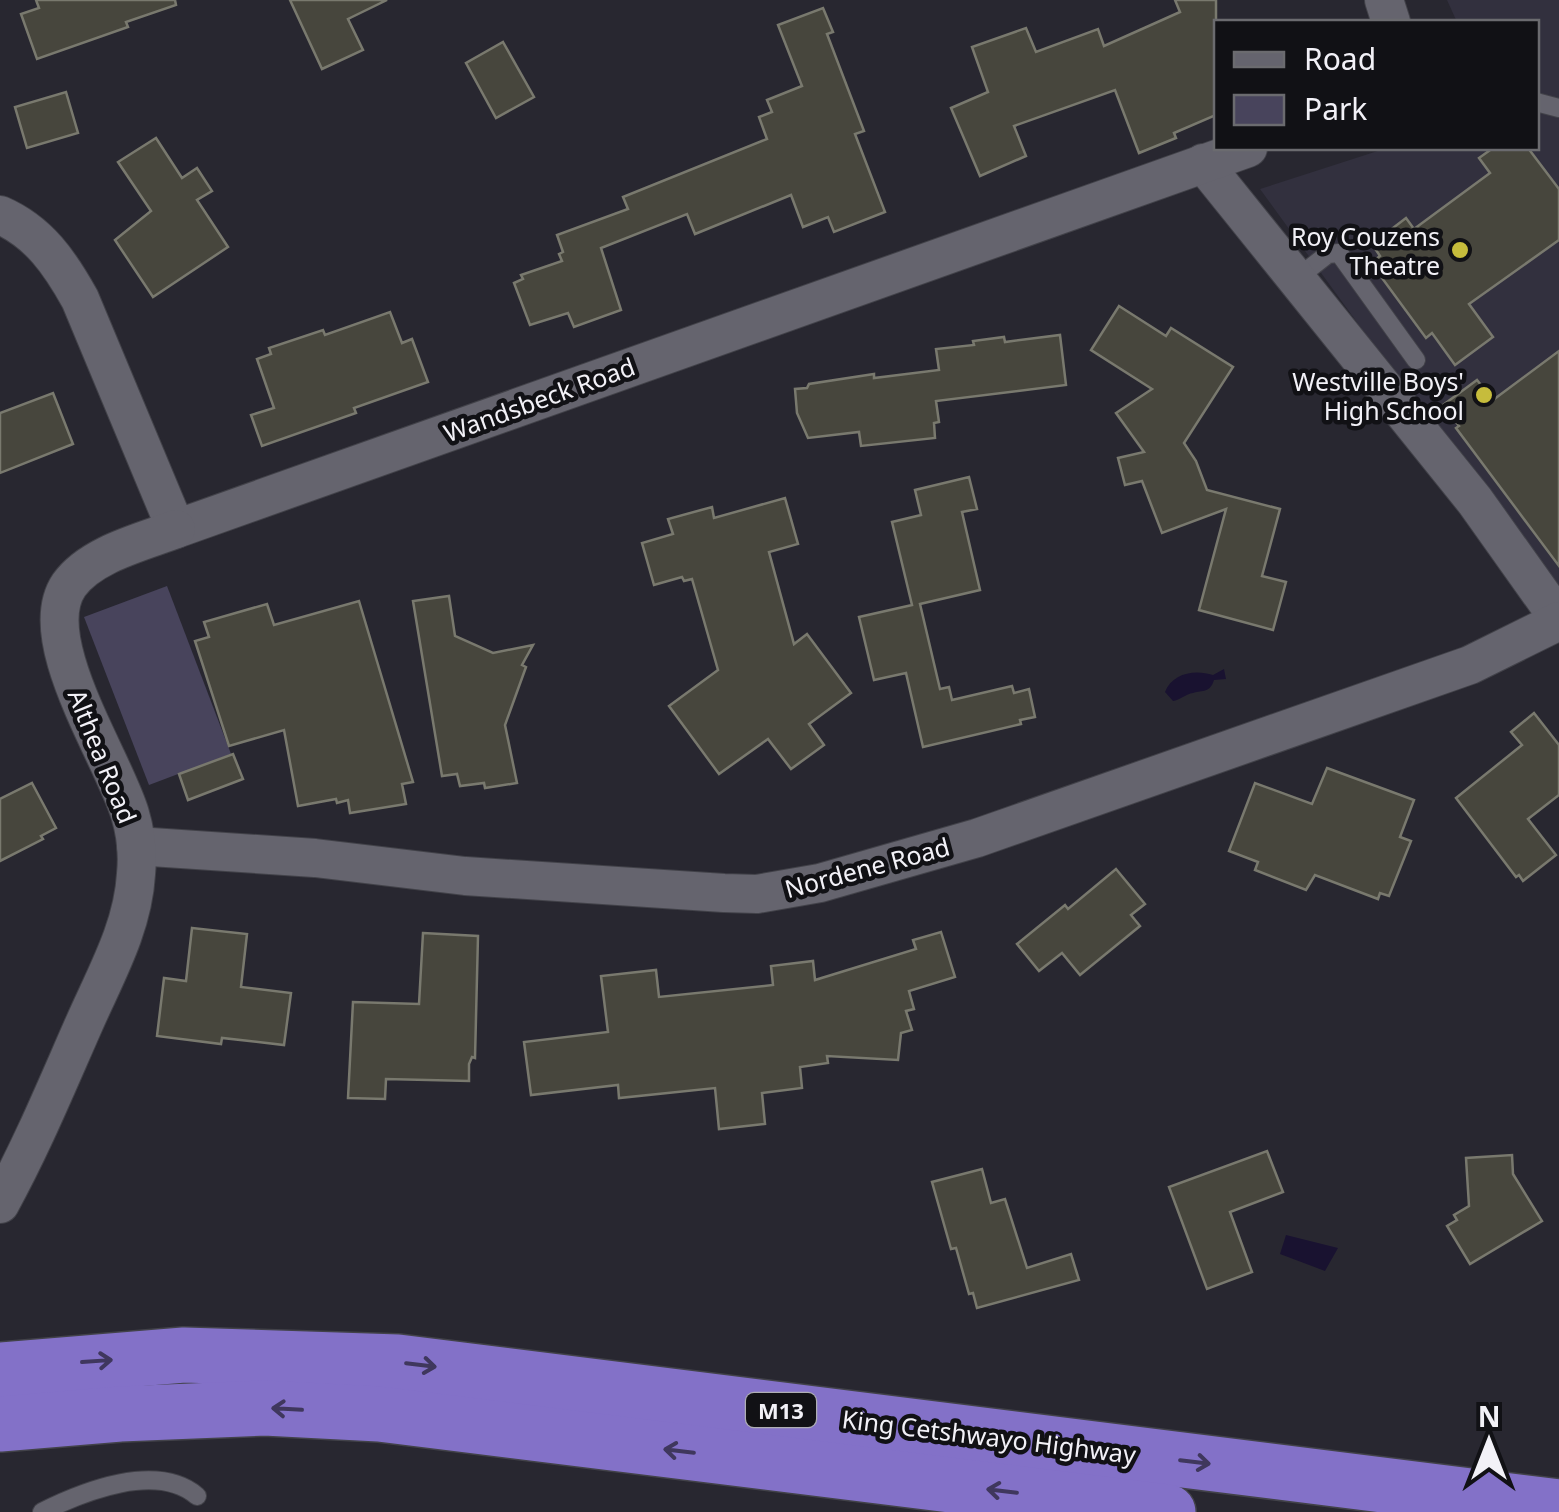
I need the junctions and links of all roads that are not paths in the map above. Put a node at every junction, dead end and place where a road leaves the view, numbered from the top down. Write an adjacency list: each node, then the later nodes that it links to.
1 (1242, 150): 2 (street, Wandsbeck Road)
2 (1203, 163): 4 (street, Nordene Road); 6 (street, Wandsbeck Road)
3 (0, 215): 6 (street)
4 (1296, 279): 5 (lane); 7 (street, Nordene Road)
5 (1416, 360)
6 (176, 529): 8 (street, Althea Road)
7 (1559, 620): 8 (street, Nordene Road)
8 (136, 846): 9 (street, Althea Road)
9 (0, 1204)
10 (0, 1370): 15 (highway, King Cetshwayo Highway / M13, one-way to 15)
11 (120, 1414): 12 (highway, M13); 13 (highway); 17 (highway, M13, one-way to 11)
12 (0, 1424)
13 (0, 1459)
14 (197, 1496): 16 (lane)
15 (1559, 1507)
16 (42, 1512)
17 (1168, 1512)

